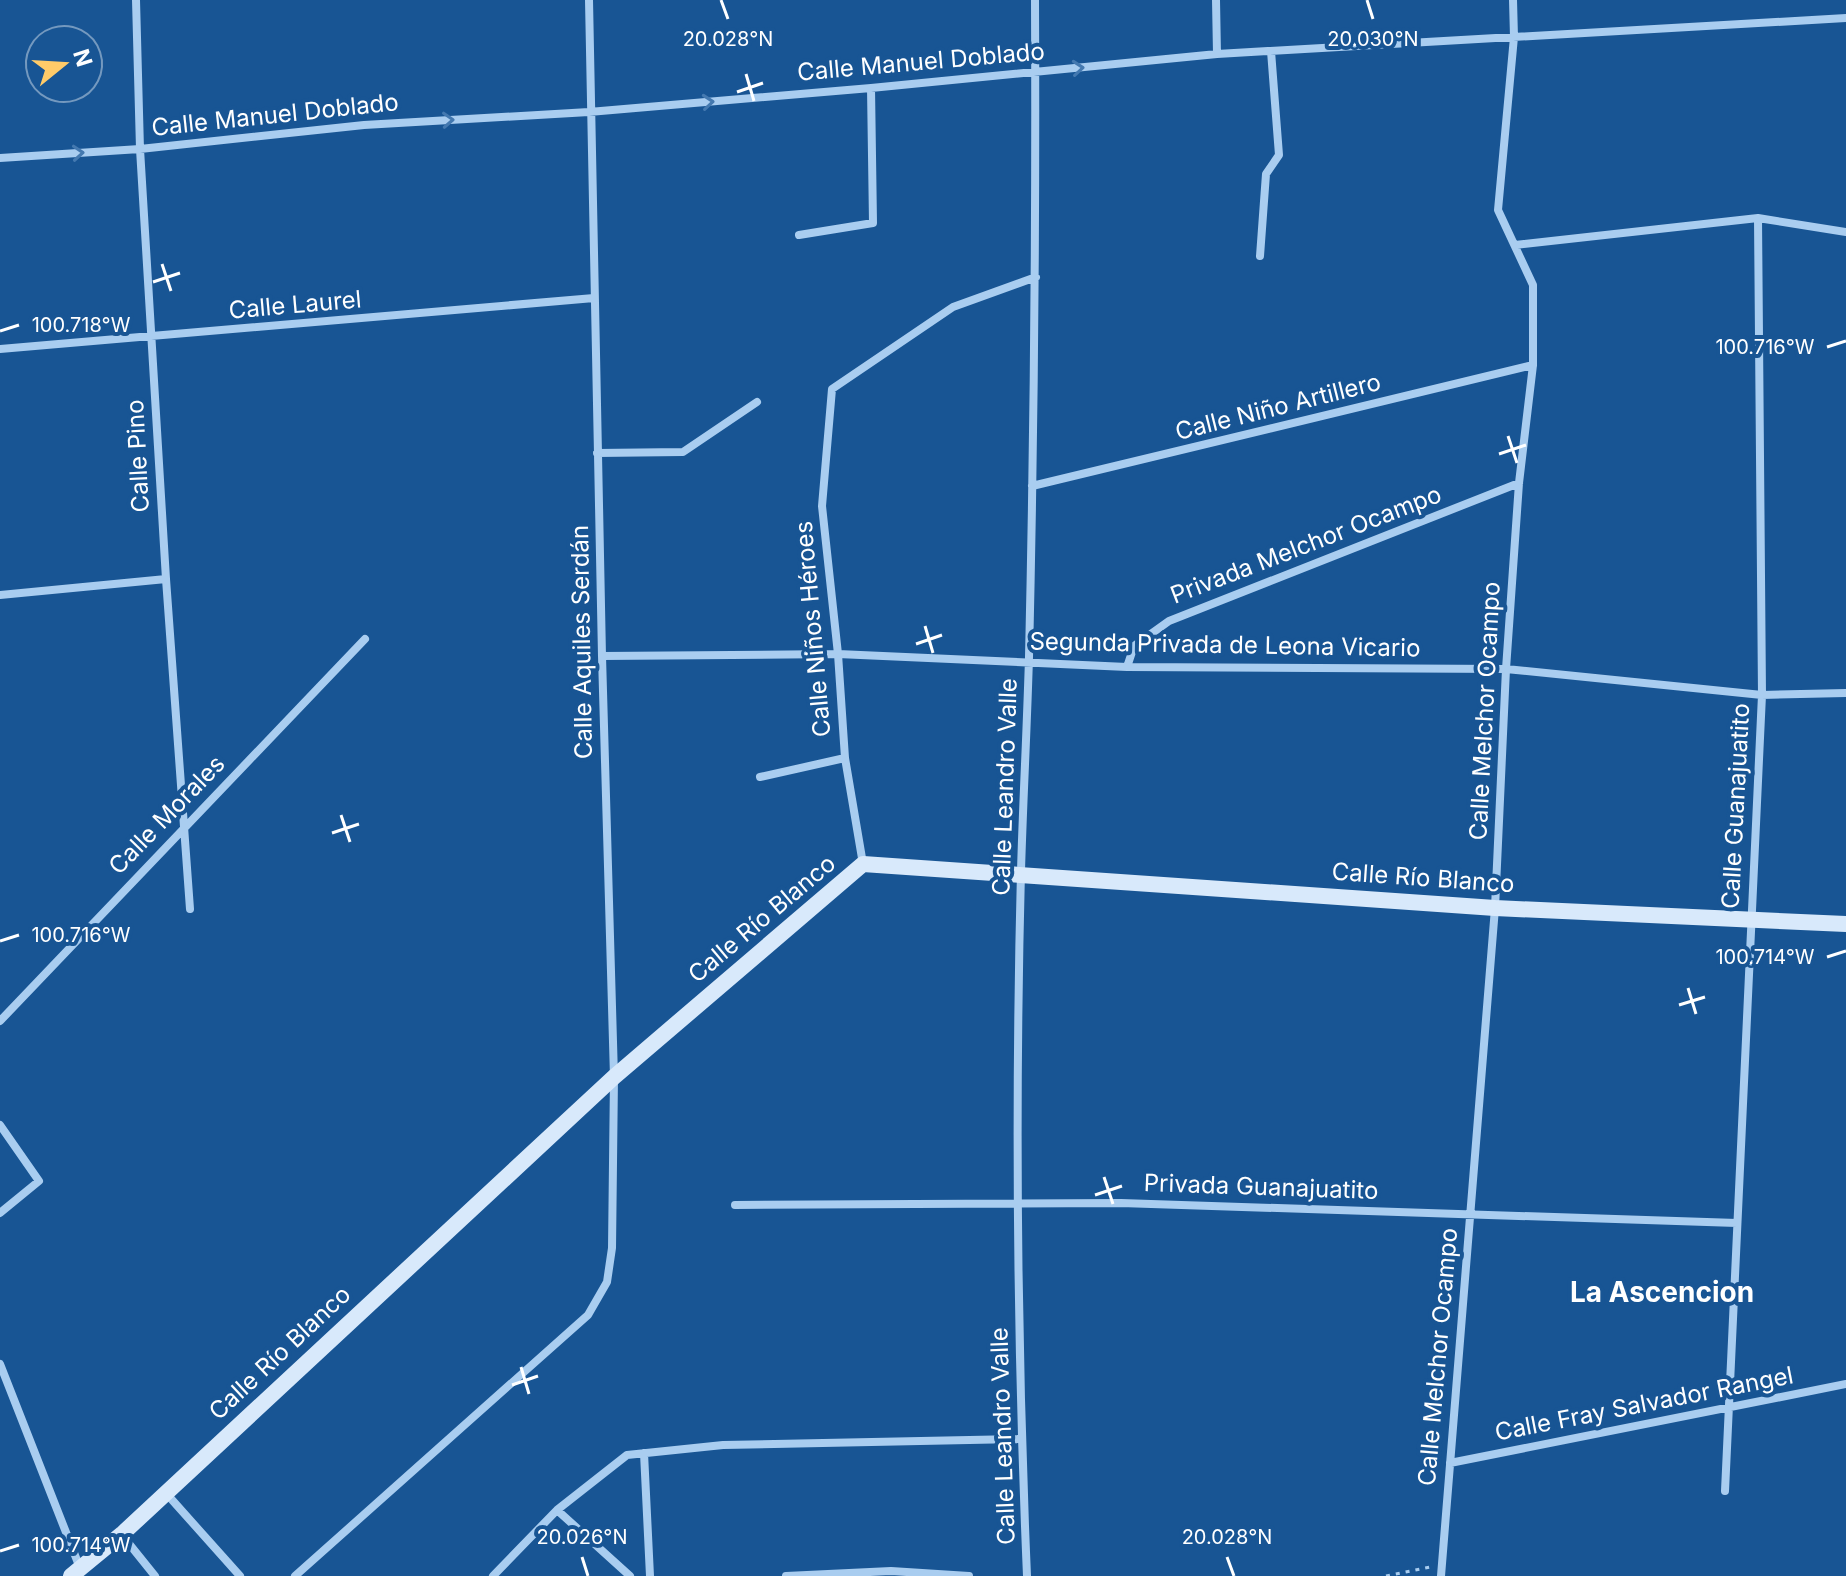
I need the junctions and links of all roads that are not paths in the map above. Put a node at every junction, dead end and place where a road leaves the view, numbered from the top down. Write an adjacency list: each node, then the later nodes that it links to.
1 (136, 0): 13 (street, Calle Pino)
2 (589, 0): 12 (street, Calle Aquiles Serdán)
3 (1035, 0): 10 (street, Calle Leandro Valle)
4 (1216, 0): 9 (street)
5 (1513, 0): 7 (street, Calle Melchor Ocampo)
6 (1846, 18): 7 (street, Calle Manuel Doblado)
7 (1514, 37): 8 (street, Calle Manuel Doblado); 18 (street, Calle Melchor Ocampo)
8 (1271, 51): 9 (street, Calle Manuel Doblado); 19 (street)
9 (1217, 54): 10 (street, Calle Manuel Doblado, one-way to 9)
10 (1035, 72): 11 (street, Calle Manuel Doblado); 20 (street, Calle Leandro Valle)
11 (871, 88): 12 (street, Calle Manuel Doblado, one-way to 11); 17 (street)
12 (589, 112): 13 (street, Calle Manuel Doblado, one-way to 12); 21 (street, Calle Aquiles Serdán)
13 (140, 149): 14 (street, Calle Manuel Doblado, one-way to 13); 22 (street, Calle Pino)
14 (0, 158)
15 (1758, 218): 16 (street); 18 (street); 38 (street, Calle Guanajuatito)
16 (1846, 232)
17 (799, 235)
18 (1515, 245): 24 (street, Calle Melchor Ocampo)
19 (1260, 256)
20 (1036, 277): 28 (street, Calle Leandro Valle); 32 (street, Calle Niños Héroes)
21 (594, 298): 22 (street, Calle Laurel); 26 (street, Calle Aquiles Serdán)
22 (151, 338): 23 (street, Calle Laurel); 29 (street, Calle Pino)
23 (0, 349)
24 (1533, 365): 27 (street, Calle Melchor Ocampo); 28 (street, Calle Niño Artillero)
25 (757, 402): 26 (street)
26 (597, 453): 33 (street, Calle Aquiles Serdán)
27 (1519, 483): 35 (street, Privada Melchor Ocampo); 36 (street, Calle Melchor Ocampo)
28 (1032, 486): 34 (street, Calle Leandro Valle)
29 (166, 579): 30 (street); 41 (street, Calle Pino)
30 (0, 595)
31 (365, 639): 41 (street, Calle Morales)
32 (838, 654): 33 (street, Segunda Privada de Leona Vicario); 34 (street, Segunda Privada de Leona Vicario); 39 (street, Calle Niños Héroes)
33 (602, 656): 49 (street, Calle Aquiles Serdán)
34 (1029, 663): 35 (street, Segunda Privada de Leona Vicario); 43 (street, Calle Leandro Valle)
35 (1127, 667): 36 (street, Segunda Privada de Leona Vicario)
36 (1506, 669): 38 (street, Segunda Privada de Leona Vicario); 44 (street, Calle Melchor Ocampo)
37 (1846, 693): 38 (street, Segunda Privada de Leona Vicario)
38 (1762, 695): 46 (street, Calle Guanajuatito)
39 (845, 758): 40 (street); 42 (street, Calle Niños Héroes)
40 (760, 777)
41 (182, 828): 45 (street, Calle Pino); 48 (street, Calle Morales)
42 (863, 864): 43 (street, Calle Río Blanco); 49 (street, Calle Río Blanco)
43 (1021, 874): 44 (street, Calle Río Blanco); 51 (street, Calle Leandro Valle)
44 (1495, 908): 46 (street, Calle Río Blanco); 54 (street, Calle Melchor Ocampo)
45 (190, 909)
46 (1751, 919): 47 (street, Calle Río Blanco); 55 (street, Calle Guanajuatito)
47 (1846, 924)
48 (0, 1021)
49 (614, 1077): 63 (street, Calle Río Blanco); 69 (street, Calle Aquiles Serdán)
50 (0, 1125): 53 (street)
51 (1018, 1204): 52 (street, Privada Guanajuatito); 54 (street, Privada Guanajuatito); 59 (street, Calle Leandro Valle)
52 (735, 1205)
53 (0, 1213)
54 (1470, 1213): 55 (street, Privada Guanajuatito); 61 (street, Calle Melchor Ocampo)
55 (1737, 1223): 58 (street, Calle Guanajuatito)
56 (0, 1365): 66 (street)
57 (1846, 1384): 58 (street, Calle Fray Salvador Rangel)
58 (1729, 1405): 61 (street, Calle Fray Salvador Rangel); 62 (street, Calle Guanajuatito)
59 (1021, 1439): 60 (street); 75 (street, Calle Leandro Valle)
60 (644, 1453): 64 (street); 72 (street)
61 (1450, 1463): 76 (street, Calle Melchor Ocampo)
62 (1725, 1491)
63 (165, 1492): 65 (street, Calle Río Blanco); 68 (street)
64 (557, 1510): 70 (street); 71 (street)
65 (122, 1534): 66 (street, Calle Río Blanco); 67 (street)
66 (76, 1572)
67 (155, 1576)
68 (240, 1576)
69 (295, 1576)
70 (493, 1576)
71 (630, 1576)
72 (650, 1576)
73 (786, 1576): 74 (street)
74 (969, 1576)
75 (1027, 1576)
76 (1441, 1576)

